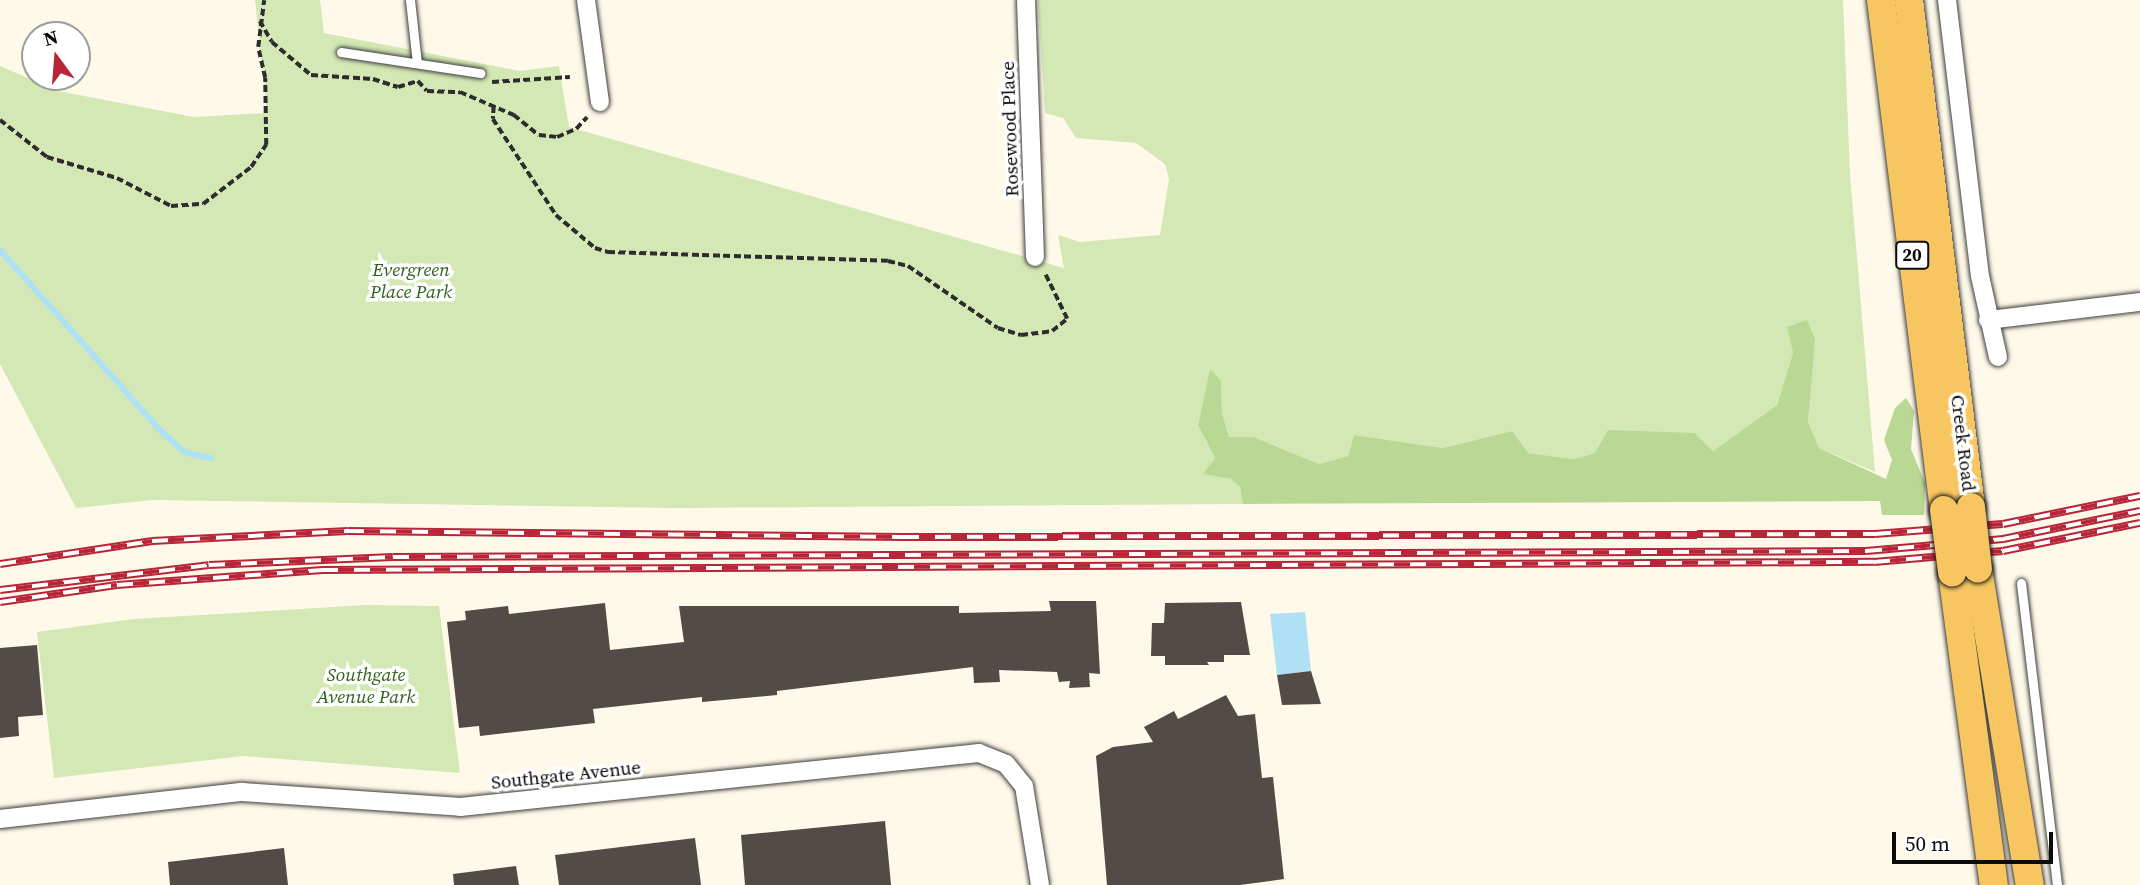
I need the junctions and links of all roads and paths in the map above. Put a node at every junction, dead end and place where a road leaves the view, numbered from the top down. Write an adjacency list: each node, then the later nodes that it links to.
1 (264, 0): 8 (path)
2 (410, 0): 10 (lane)
3 (586, 0): 13 (street)
4 (1026, 0): 16 (street, Rosewood Place)
5 (1881, 0): 20 (main road, Creek Road / 20)
6 (1909, 0): 20 (main road, Creek Road / 20)
7 (1951, 0): 18 (street)
8 (259, 19): 14 (path); 15 (path)
9 (341, 52): 10 (lane)
10 (417, 63): 11 (lane)
11 (480, 73): 12 (path)
12 (570, 77)
13 (600, 102): 14 (path)
14 (494, 106): 16 (path)
15 (0, 120)
16 (1035, 257)
17 (2140, 302): 18 (street)
18 (1988, 320): 19 (street)
19 (1998, 357)
20 (1957, 508): 21 (main road, Creek Road / 20, bridge)
21 (1965, 570): 25 (main road, Creek Road / 20); 26 (main road, Creek Road / 20)
22 (2021, 583): 27 (lane)
23 (0, 819): 24 (street, Southgate Avenue)
24 (1040, 885)
25 (1994, 885)
26 (2030, 885)
27 (2057, 885)

